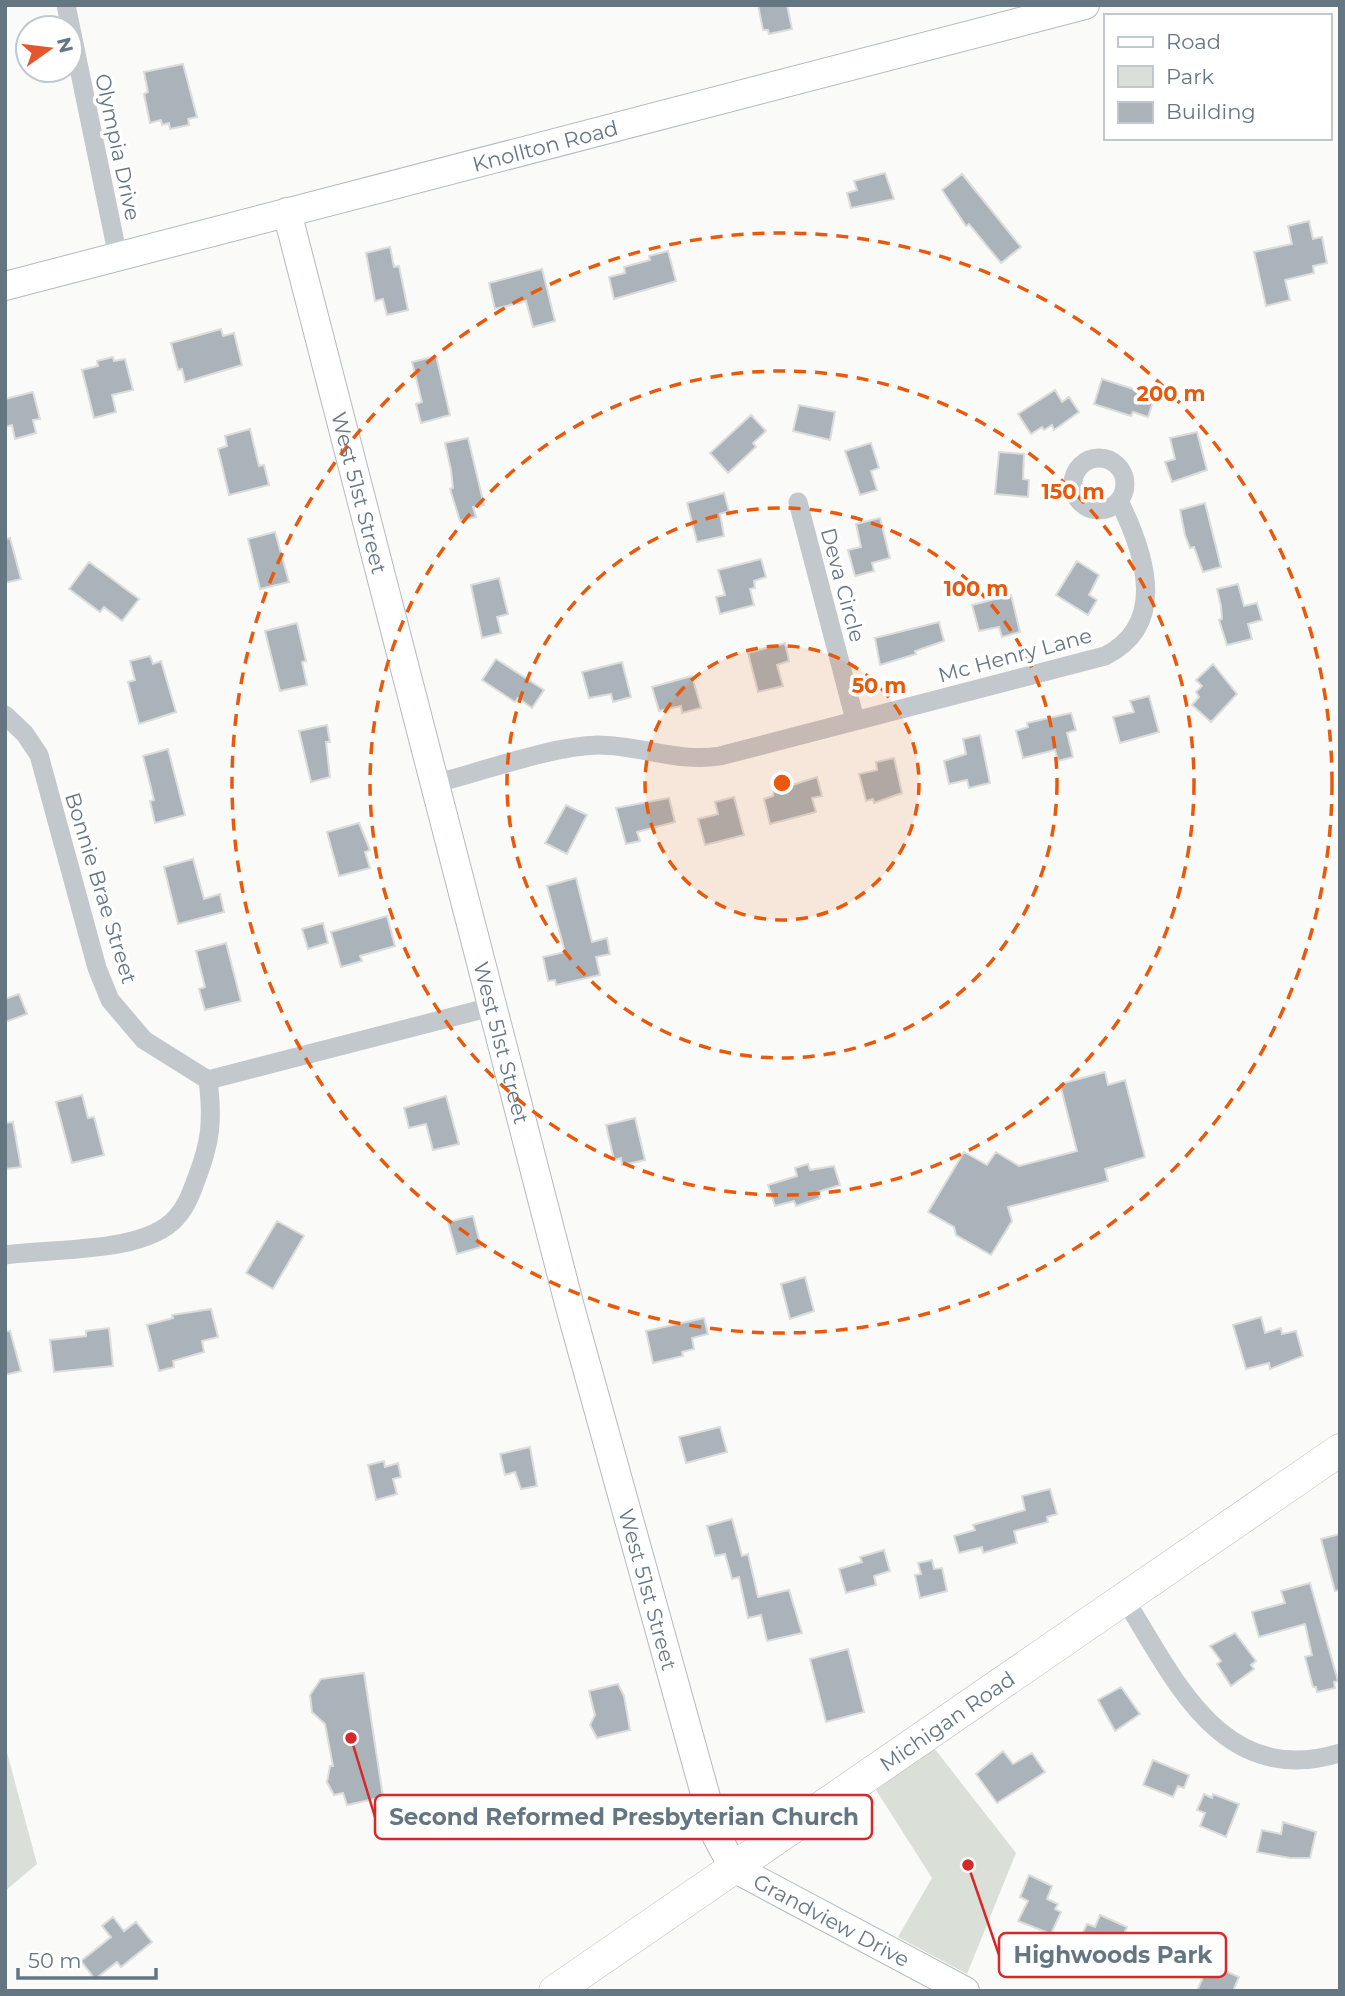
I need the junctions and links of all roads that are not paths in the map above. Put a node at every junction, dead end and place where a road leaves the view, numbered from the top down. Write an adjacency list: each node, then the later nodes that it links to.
1 (66, 5): 4 (street, Olympia Drive)
2 (1085, 5): 3 (street, Knollton Road)
3 (288, 212): 4 (street, Knollton Road); 10 (street, West 51st Street)
4 (118, 257): 5 (street, Knollton Road)
5 (5, 286)
6 (1119, 501): 9 (street, Mc Henry Lane)
7 (798, 502): 9 (street, Deva Circle)
8 (5, 715): 12 (street, Bonnie Brae Street)
9 (855, 720): 10 (street, Mc Henry Lane)
10 (437, 783): 11 (street, West 51st Street)
11 (495, 1006): 12 (street); 17 (street, West 51st Street)
12 (208, 1080): 13 (street)
13 (5, 1255)
14 (1340, 1450): 15 (main road, Michigan Road)
15 (1124, 1598): 16 (street); 17 (main road, Michigan Road)
16 (1340, 1752)
17 (734, 1868): 18 (main road, Michigan Road); 19 (street, Grandview Drive)
18 (555, 1991)
19 (965, 1991)

